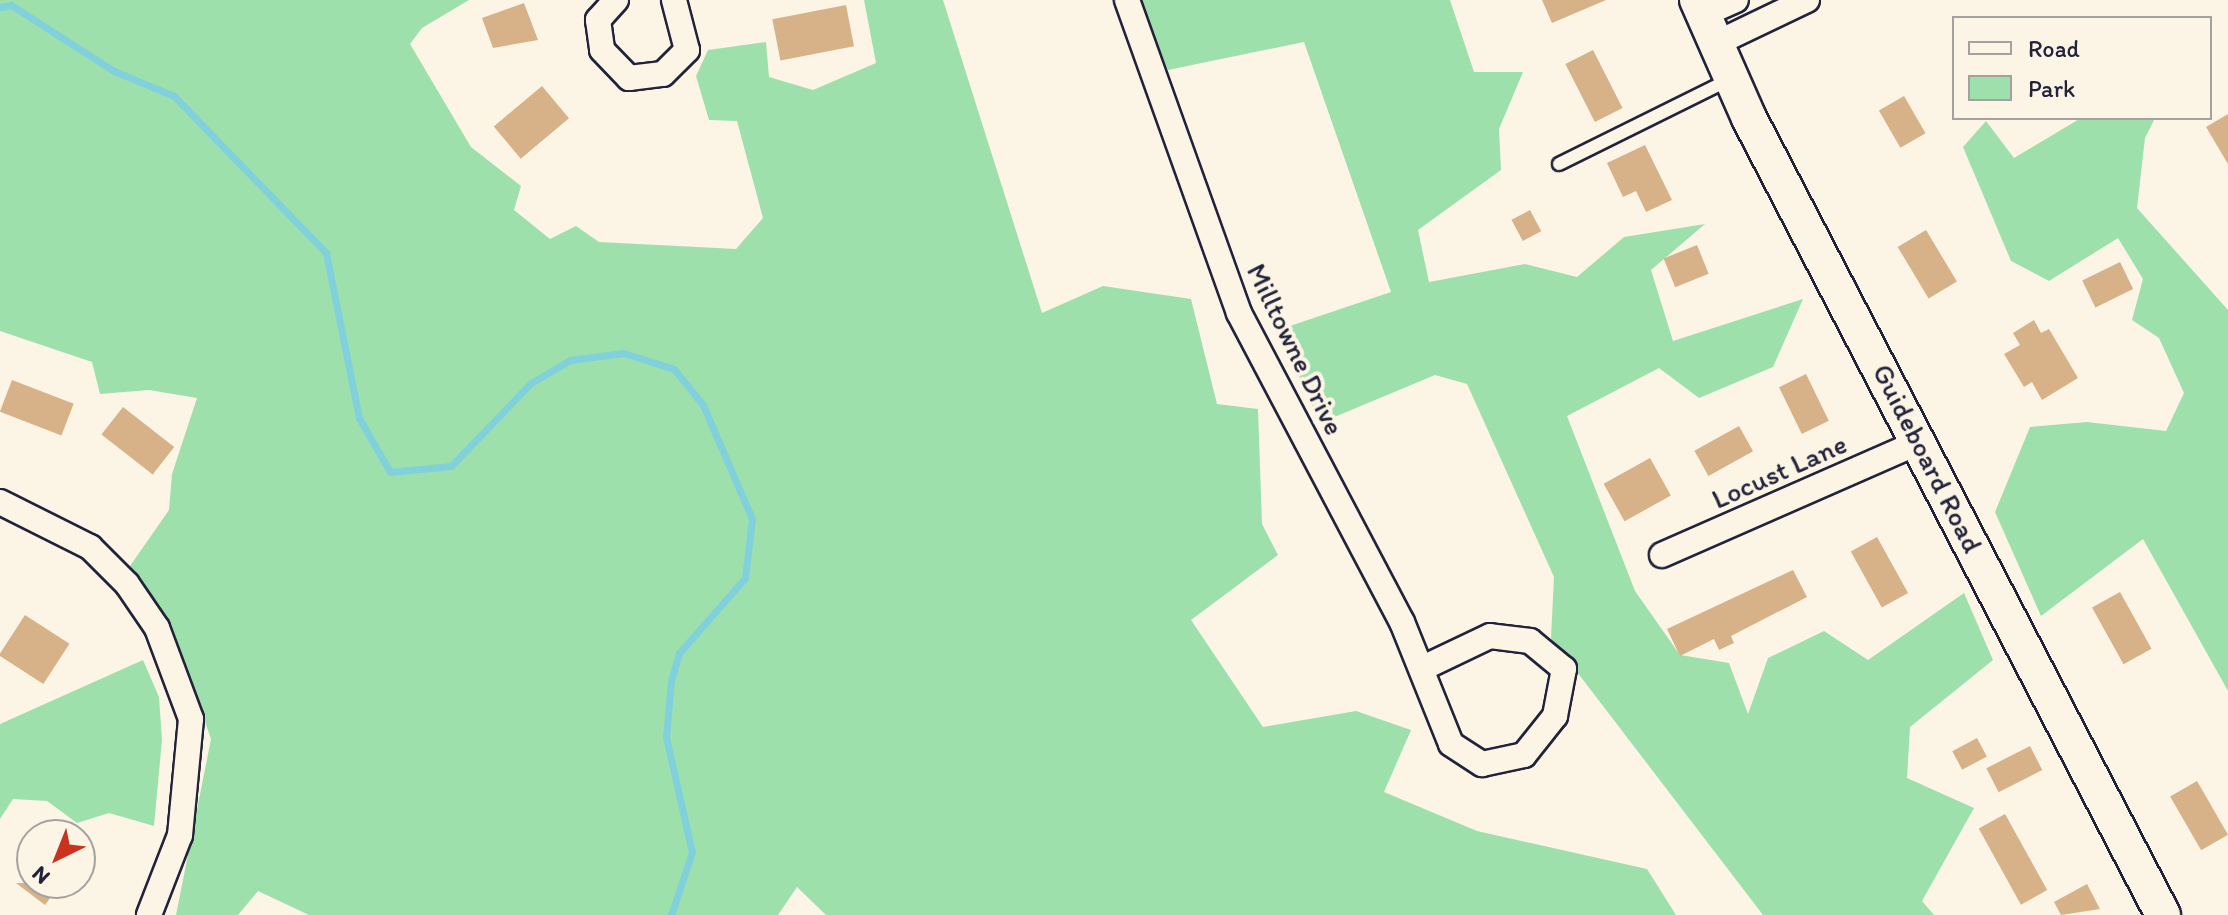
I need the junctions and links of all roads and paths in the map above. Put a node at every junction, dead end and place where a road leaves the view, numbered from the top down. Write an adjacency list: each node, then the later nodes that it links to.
1 (616, 0): 2 (street)
2 (674, 0)
3 (1127, 0): 12 (street, Milltowne Drive)
4 (1736, 0): 6 (street)
5 (1807, 0): 6 (street)
6 (1705, 20): 7 (street, Guideboard Road)
7 (1731, 79): 8 (lane); 9 (street, Guideboard Road)
8 (1559, 164)
9 (1920, 442): 11 (street, Locust Lane); 14 (street, Guideboard Road)
10 (0, 502): 13 (street)
11 (1662, 555)
12 (1423, 668): 12 (street, Milltowne Drive)
13 (149, 915)
14 (2163, 915)

